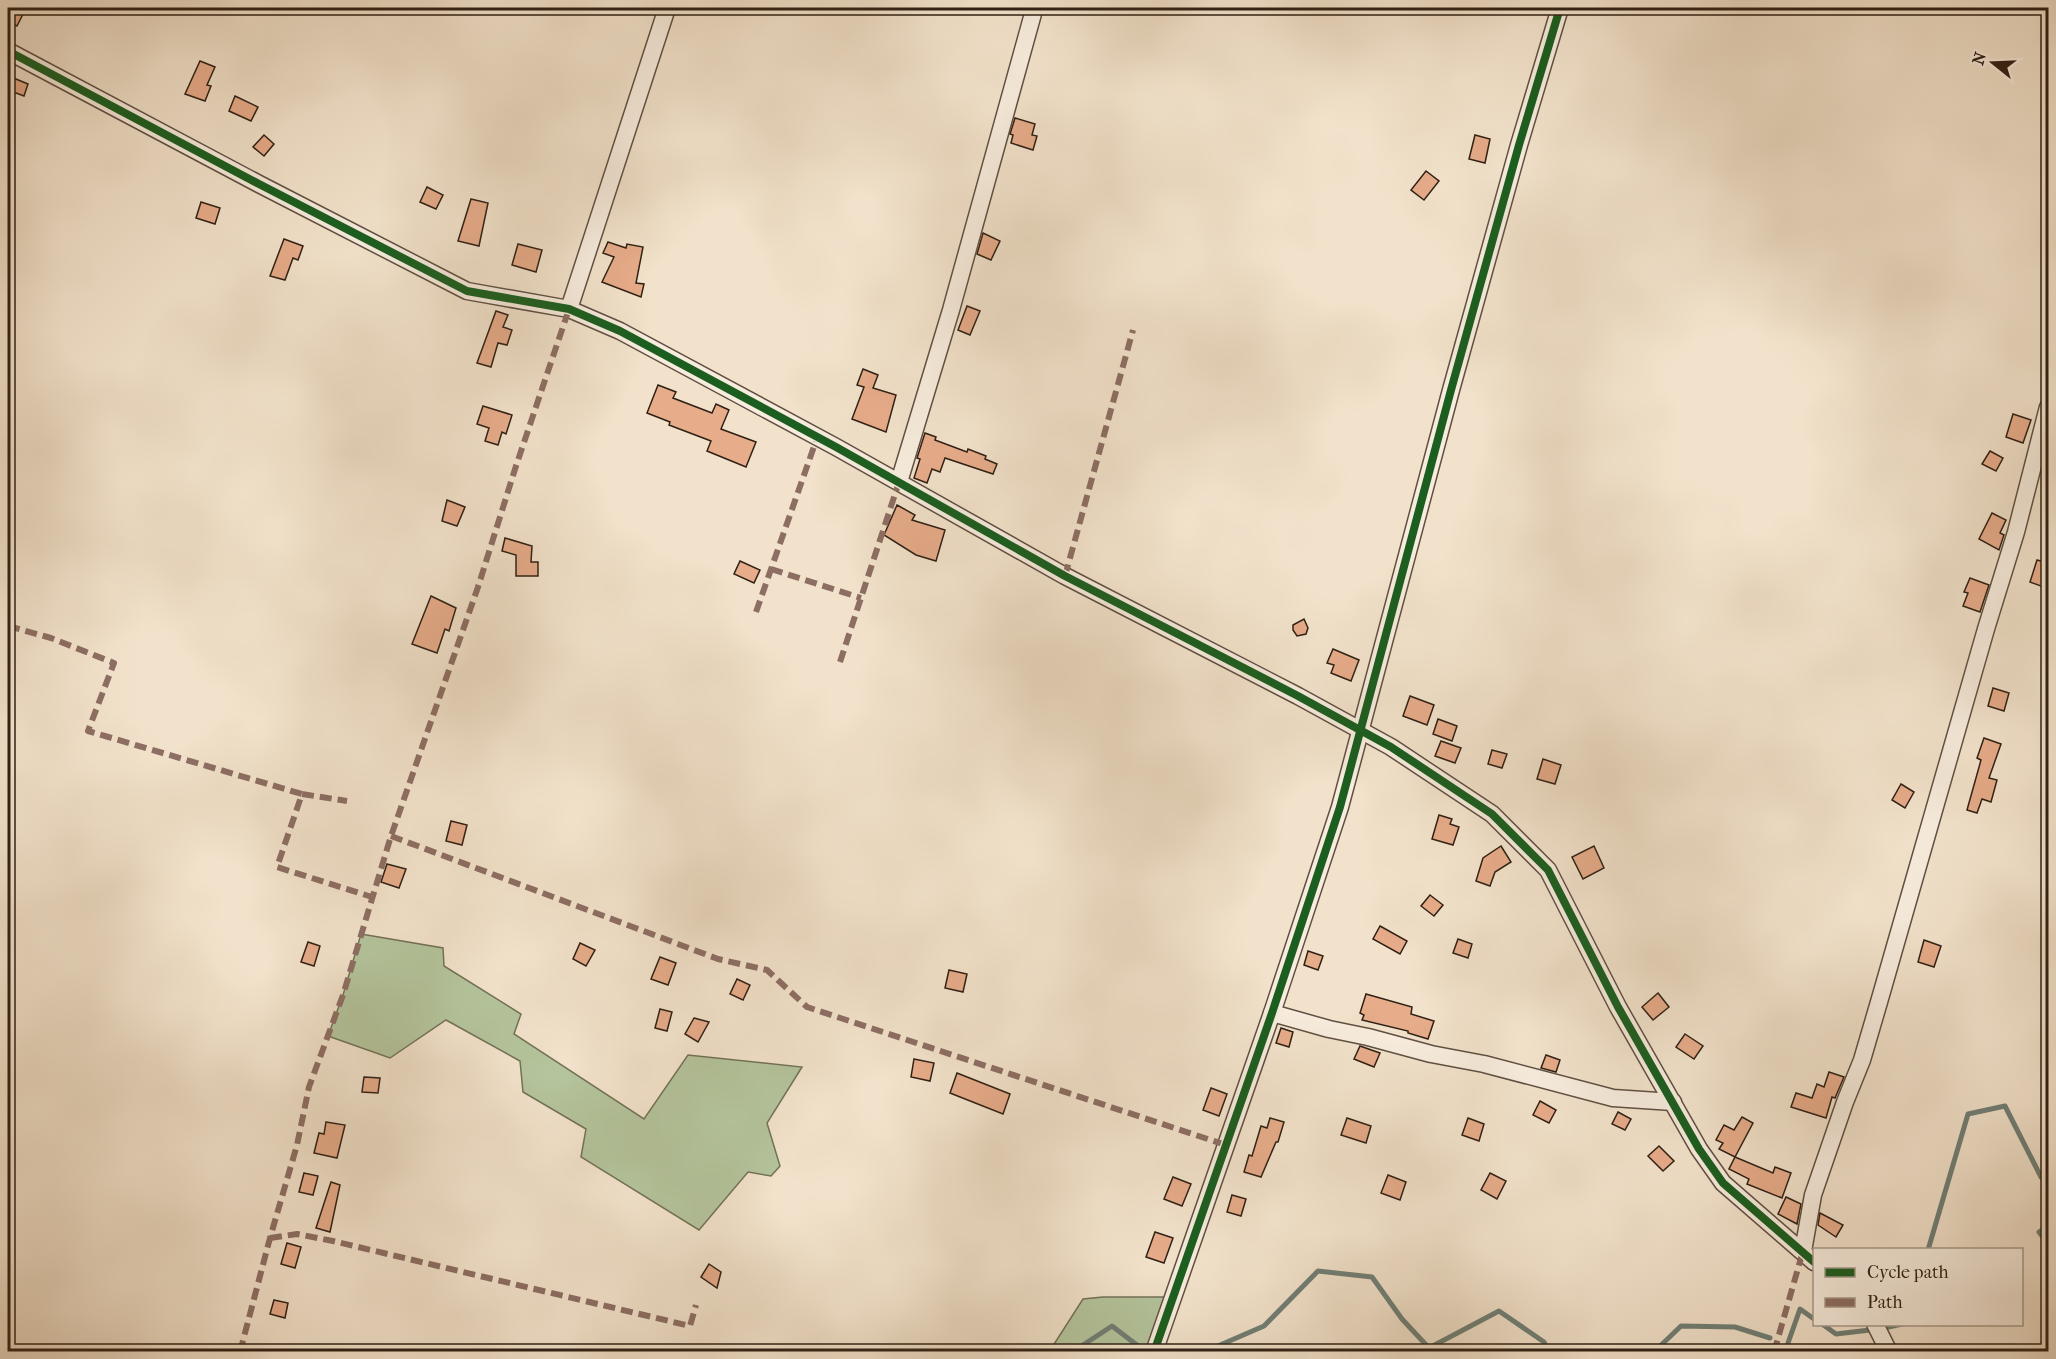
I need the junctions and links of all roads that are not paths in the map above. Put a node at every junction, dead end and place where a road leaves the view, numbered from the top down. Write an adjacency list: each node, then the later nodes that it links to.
1 (667, 8): 5 (street)
2 (1560, 8): 8 (street)
3 (1034, 10): 7 (street)
4 (8, 51): 5 (street)
5 (569, 309): 7 (street)
6 (2049, 407): 11 (street)
7 (899, 482): 8 (street)
8 (1360, 730): 9 (street); 10 (street)
9 (1272, 1013): 10 (street); 13 (street)
10 (1672, 1102): 11 (street)
11 (1809, 1257)
12 (1876, 1326): 14 (street)
13 (1154, 1352)
14 (1889, 1352)

